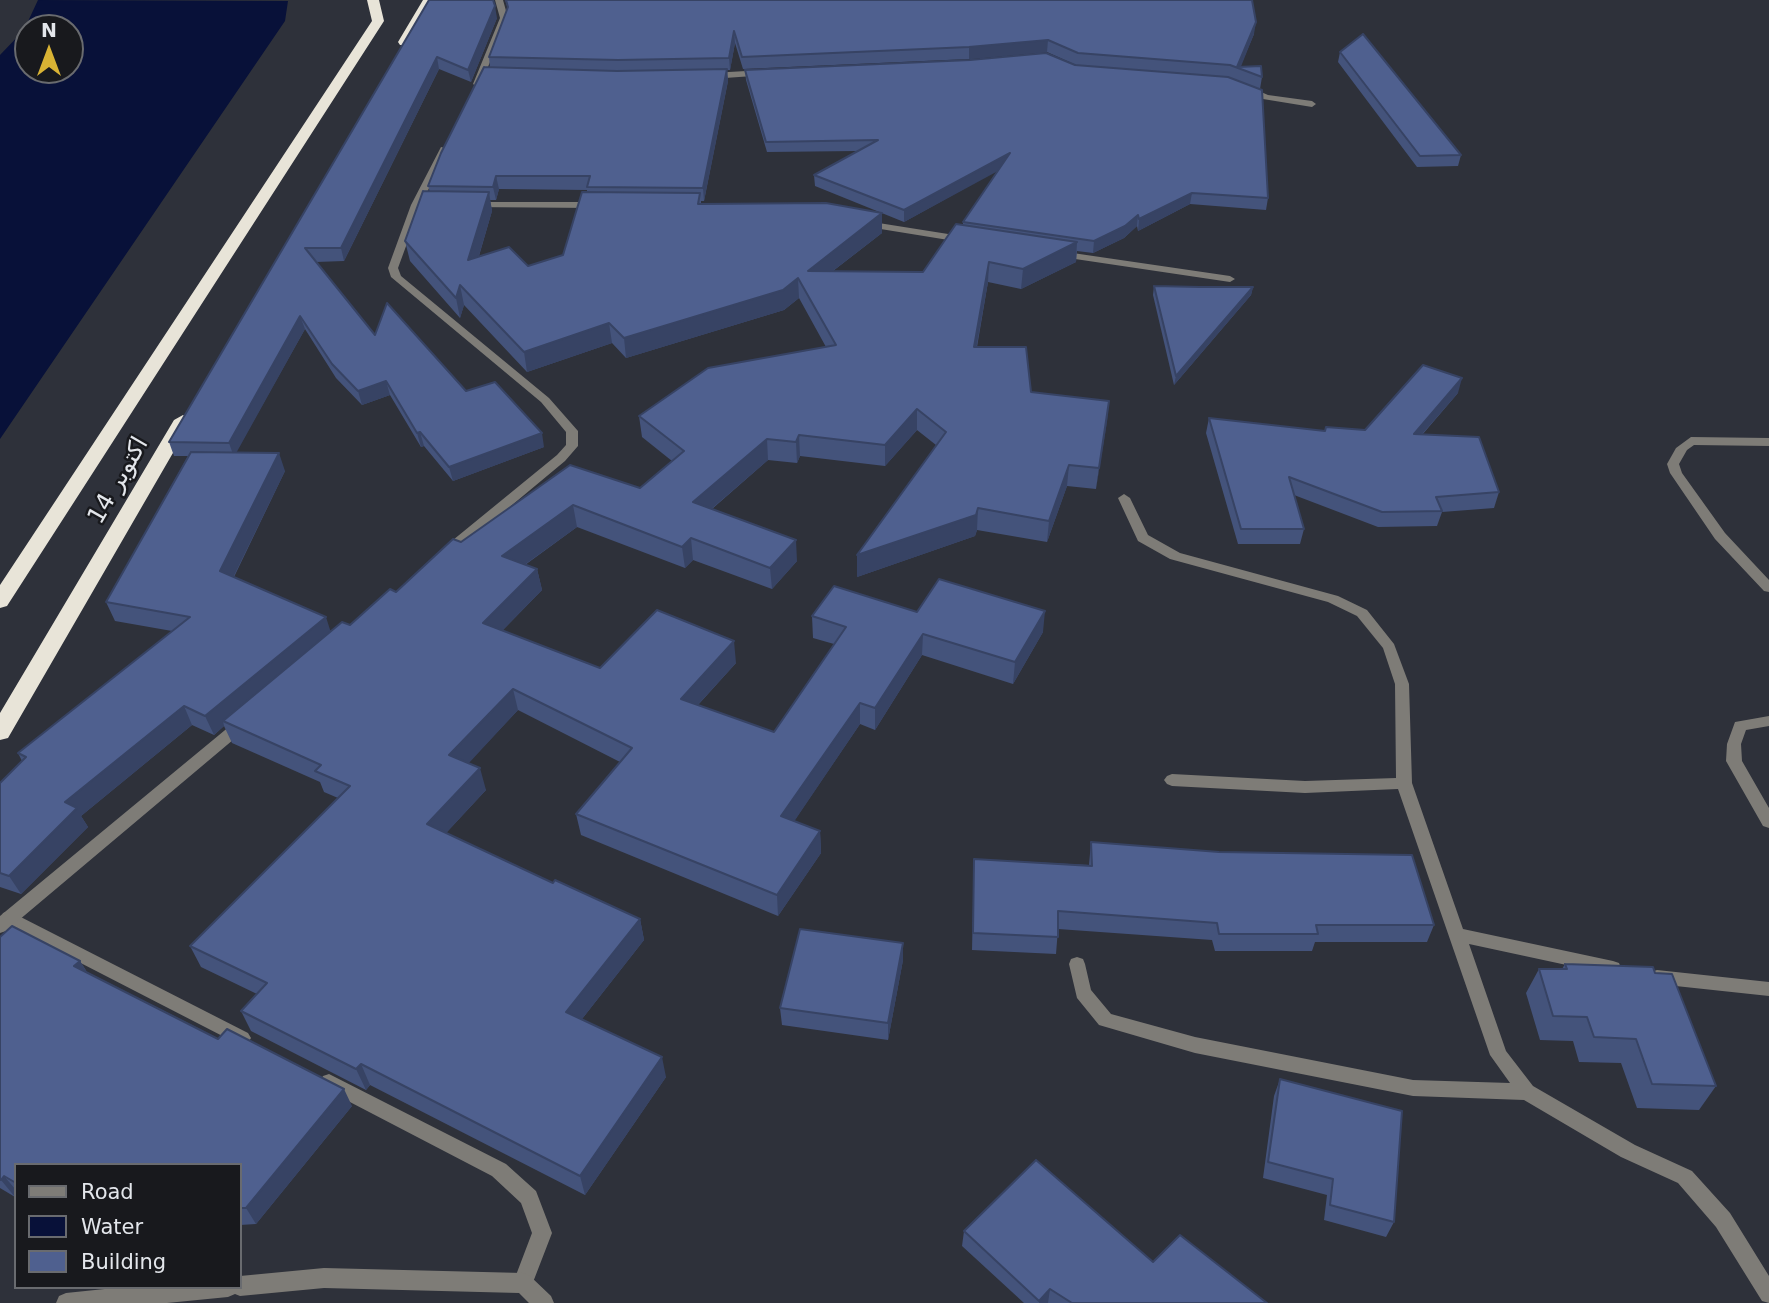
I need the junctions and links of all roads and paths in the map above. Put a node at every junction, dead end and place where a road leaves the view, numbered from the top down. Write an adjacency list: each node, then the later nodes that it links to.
1 (373, 0): 24 (highway)
2 (429, 0): 4 (highway)
3 (499, 0): 6 (street)
4 (394, 60)
5 (781, 72): 8 (street)
6 (482, 74): 7 (street); 10 (street)
7 (495, 75)
8 (705, 76)
9 (1237, 86): 11 (street)
10 (470, 98)
11 (1311, 104)
12 (452, 133): 13 (street)
13 (416, 205): 14 (street); 22 (street)
14 (608, 205)
15 (853, 222): 16 (street)
16 (975, 241)
17 (1042, 251): 18 (street)
18 (1230, 279)
19 (190, 408): 27 (highway, 14 اكتوبر)
20 (1769, 442): 23 (street)
21 (1124, 498): 29 (street)
22 (436, 562)
23 (1769, 588)
24 (0, 601)
25 (256, 713): 31 (street)
26 (1769, 721): 30 (street)
27 (0, 732)
28 (1172, 780): 29 (street)
29 (1404, 783): 32 (street)
30 (1769, 822)
31 (5, 922): 35 (street)
32 (1457, 935): 34 (street); 37 (street)
33 (1077, 964): 37 (street)
34 (1769, 989)
35 (254, 1044)
36 (316, 1075): 38 (street)
37 (1527, 1092): 41 (street)
38 (523, 1283): 39 (street); 43 (street)
39 (242, 1286)
40 (208, 1289): 42 (street)
41 (1769, 1294)
42 (66, 1303)
43 (544, 1303)

